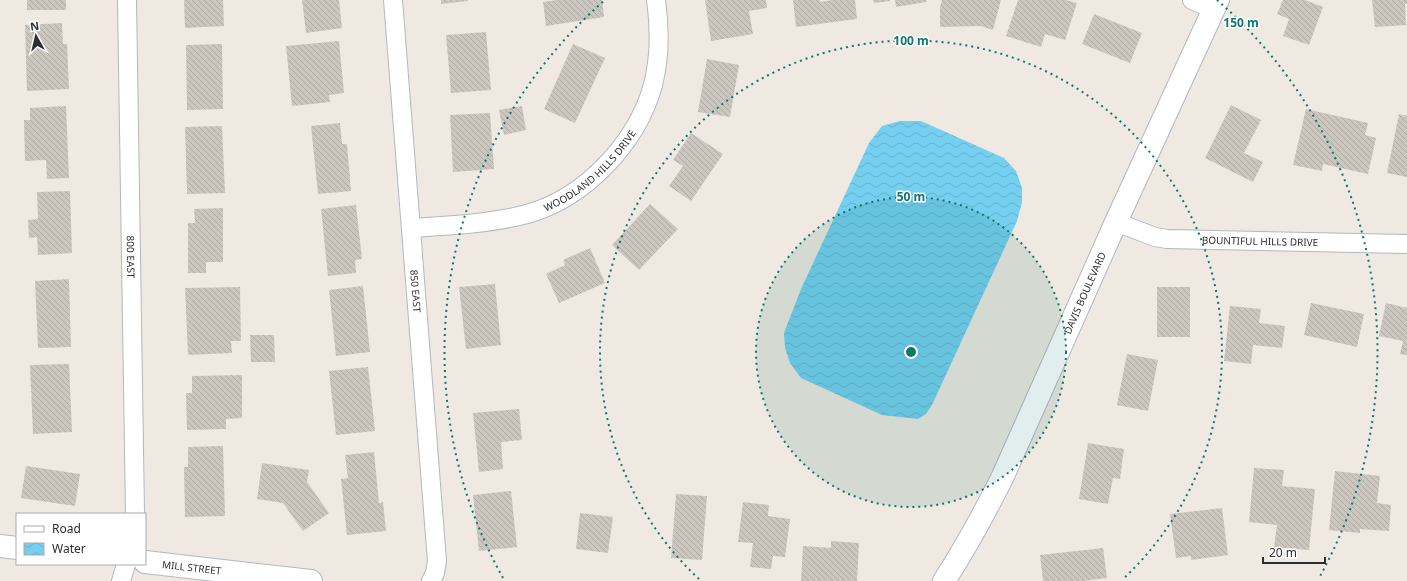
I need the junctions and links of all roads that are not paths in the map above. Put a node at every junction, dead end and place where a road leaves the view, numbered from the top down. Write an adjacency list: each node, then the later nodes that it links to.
1 (127, 0): 9 (street, 800 EAST)
2 (393, 0): 7 (street, 850 EAST)
3 (656, 0): 7 (street, WOODLAND HILLS DRIVE)
4 (1192, 0): 5 (street)
5 (1216, 5): 6 (street, DAVIS BOULEVARD)
6 (1116, 222): 8 (street, BOUNTIFUL HILLS DRIVE); 17 (street, DAVIS BOULEVARD)
7 (412, 228): 16 (street, 850 EAST)
8 (1407, 244)
9 (135, 513)
10 (0, 546): 11 (street)
11 (16, 548)
12 (146, 562): 15 (street, MILL STREET)
13 (126, 565): 14 (street)
14 (121, 581)
15 (311, 581)
16 (431, 581)
17 (944, 581)

